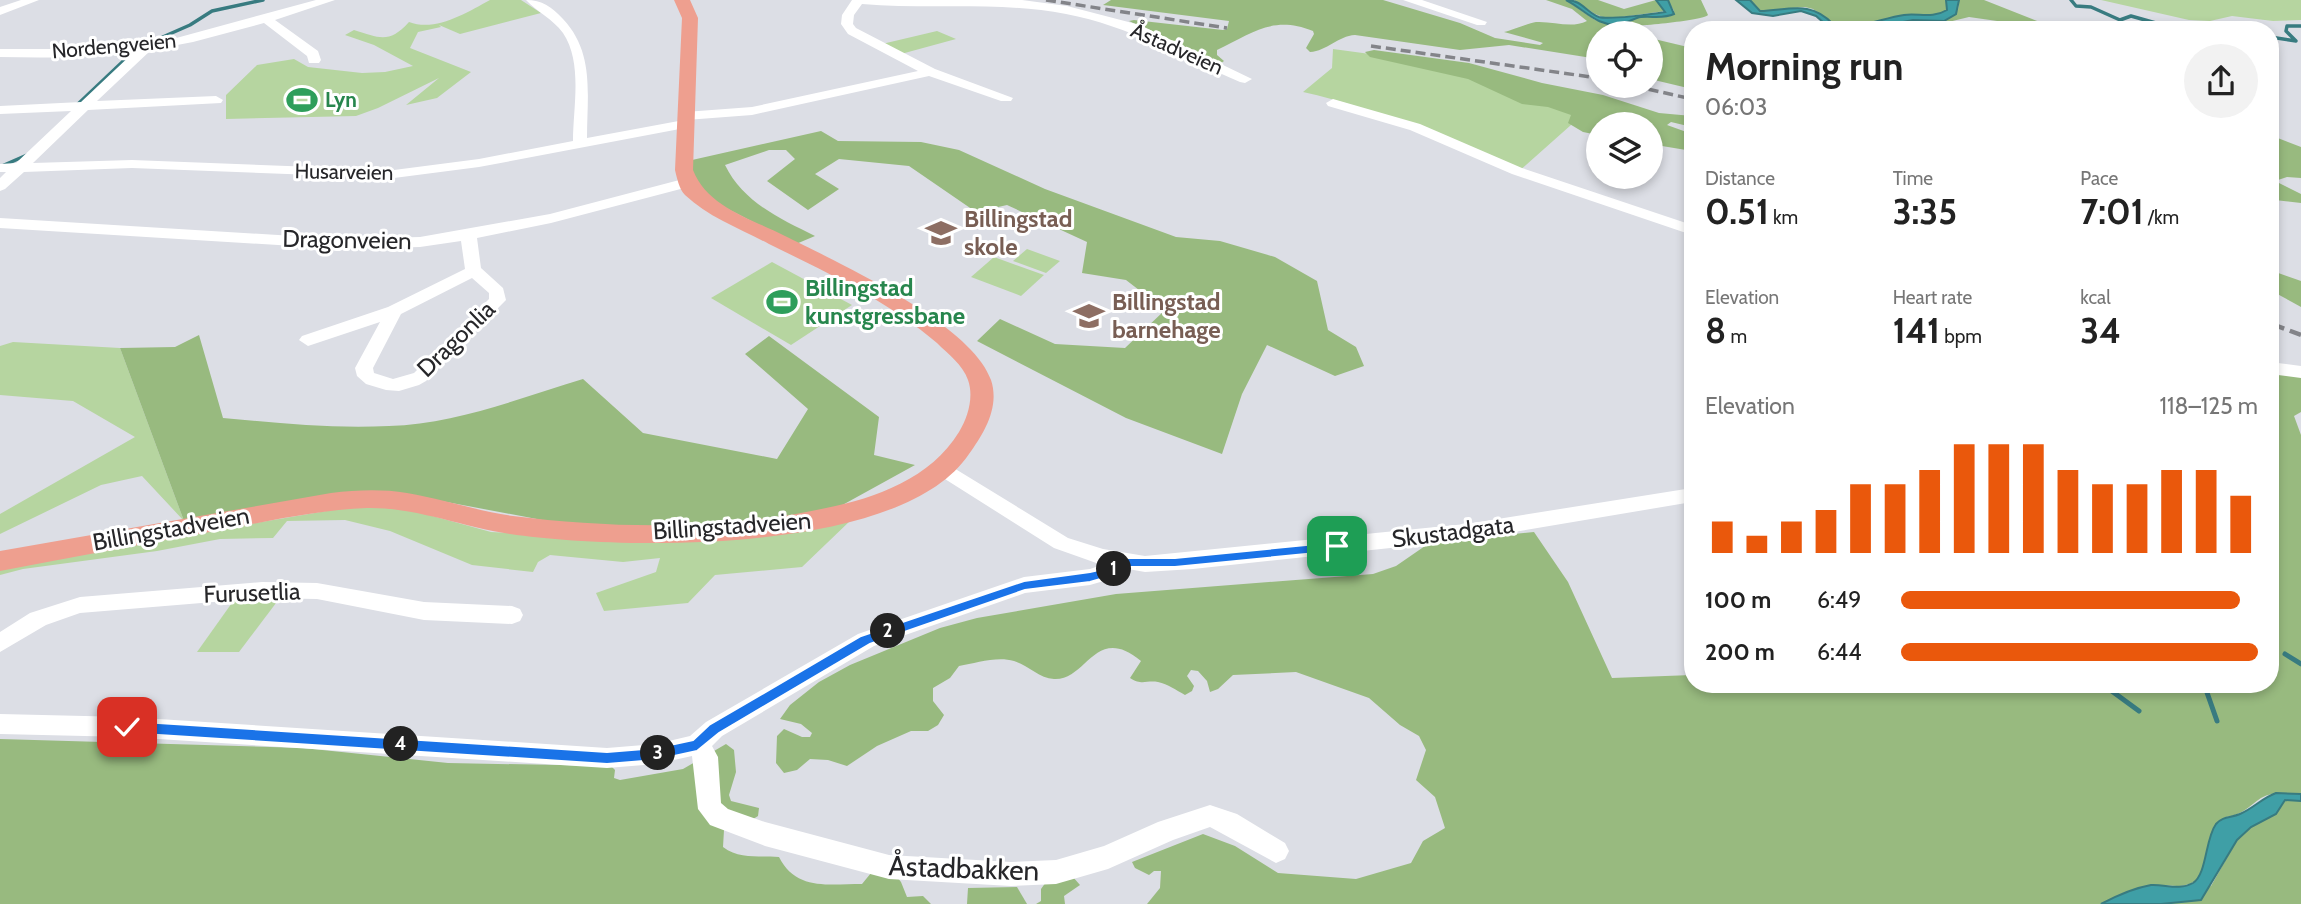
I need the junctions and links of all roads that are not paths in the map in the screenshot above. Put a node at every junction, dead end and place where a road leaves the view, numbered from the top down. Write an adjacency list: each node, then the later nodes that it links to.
1 (33, 0): 7 (street)
2 (329, 0): 8 (street, Nordengveien)
3 (532, 0): 21 (street)
4 (682, 0): 20 (main road)
5 (859, 0): 13 (street); 14 (street, Åstadveien)
6 (1409, 0): 9 (street)
7 (0, 11)
8 (267, 20): 10 (street, Nordengveien); 12 (street)
9 (1481, 22)
10 (147, 47): 11 (street, Nordengveien); 18 (street)
11 (0, 53)
12 (314, 60)
13 (930, 72): 15 (street); 20 (street, Husarveien)
14 (1245, 79)
15 (1006, 98)
16 (216, 100): 18 (street)
17 (1333, 103): 27 (street)
18 (89, 104): 19 (street); 22 (street)
19 (0, 110)
20 (685, 120): 21 (street, Husarveien); 24 (main road)
21 (580, 143): 22 (street, Husarveien)
22 (23, 167): 23 (street, Husarveien); 25 (street)
23 (0, 168)
24 (687, 183): 28 (street, Dragonveien); 34 (main road, Billingstadveien)
25 (0, 186)
26 (0, 223): 28 (street, Dragonveien)
27 (1684, 227)
28 (469, 235): 29 (street, Dragonlia)
29 (473, 271): 30 (street, Dragonlia); 30 (street, Dragonlia)
30 (394, 311): 31 (street, Dragonlia)
31 (308, 340)
32 (2279, 369): 33 (street)
33 (2301, 372)
34 (944, 469): 36 (main road, Billingstadveien); 37 (street, Skustadgata)
35 (1684, 496): 37 (street, Skustadgata)
36 (0, 561)
37 (1124, 562): 41 (street)
38 (512, 615): 39 (street, Furusetlia)
39 (0, 643)
40 (0, 724): 41 (street)
41 (697, 745): 42 (street, Åstadbakken)
42 (1276, 851)

